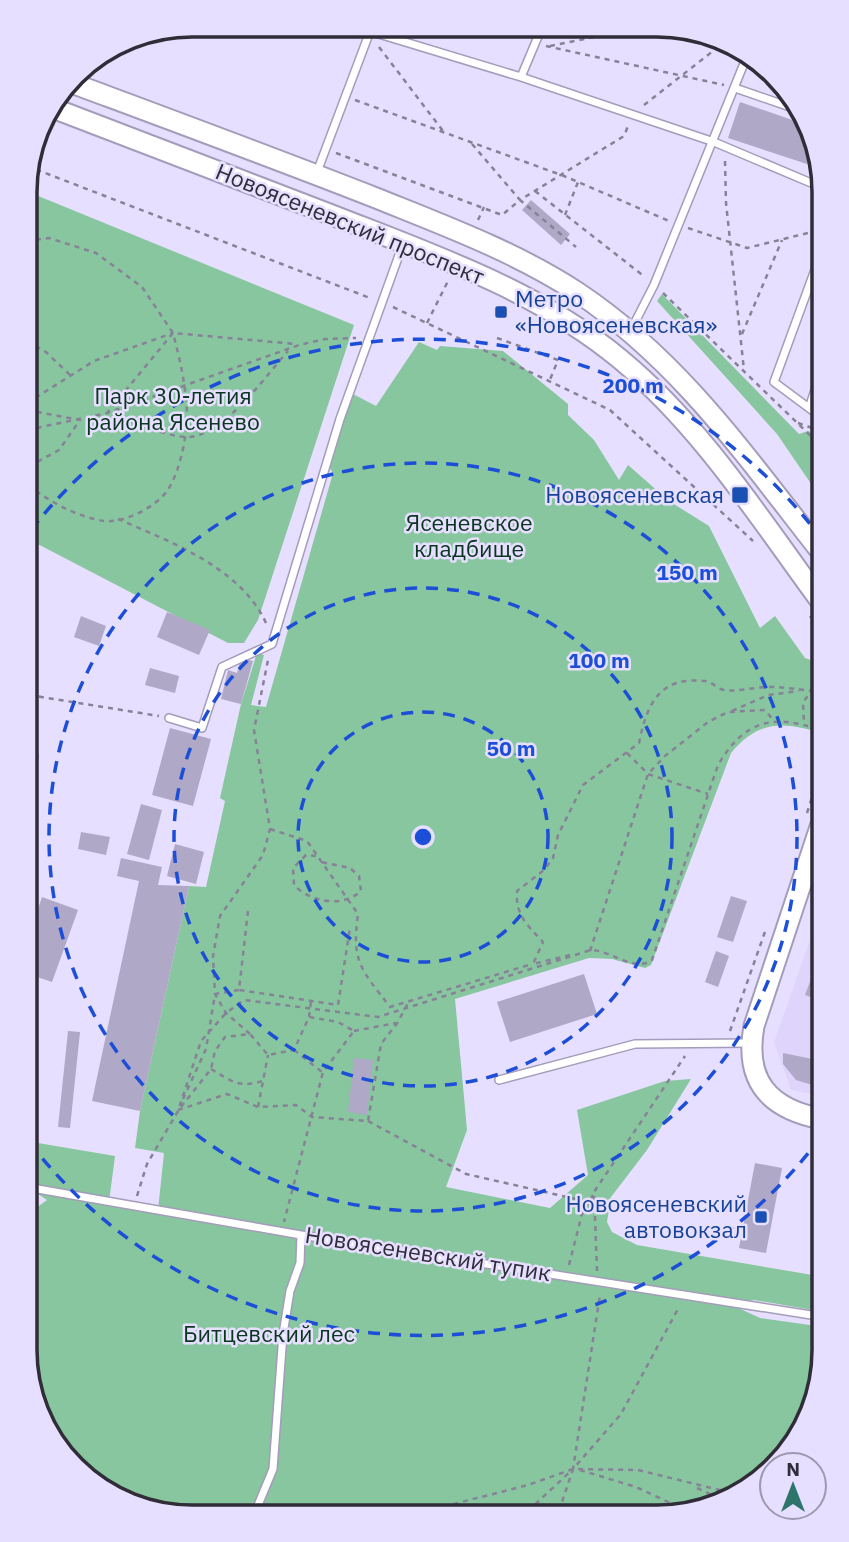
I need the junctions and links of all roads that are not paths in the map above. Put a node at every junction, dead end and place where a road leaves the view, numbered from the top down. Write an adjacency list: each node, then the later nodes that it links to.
1 (368, 37): 11 (lane)
2 (393, 37): 5 (lane)
3 (538, 37): 5 (lane)
4 (744, 64): 7 (lane)
5 (521, 77): 10 (lane)
6 (79, 86): 11 (street, Новоясеневский проспект)
7 (735, 88): 8 (lane); 10 (lane)
8 (786, 105)
9 (60, 111): 13 (street, Новоясеневский проспект)
10 (714, 142): 12 (lane); 15 (lane)
11 (316, 175): 15 (street, Новоясеневский проспект)
12 (812, 183)
13 (404, 243): 20 (street, Новоясеневский проспект); 21 (lane)
14 (812, 278): 17 (lane)
15 (628, 333): 19 (street, Новоясеневский проспект)
16 (812, 399): 17 (lane)
17 (809, 408): 18 (lane)
18 (812, 410)
19 (812, 540)
20 (811, 603)
21 (169, 718)
22 (812, 852): 23 (street)
23 (751, 1043): 24 (lane); 25 (street)
24 (499, 1080)
25 (812, 1116)
26 (37, 1189): 27 (lane, Новоясеневский тупик)
27 (301, 1235): 28 (lane, Новоясеневский тупик); 29 (lane)
28 (812, 1315)
29 (258, 1505)

